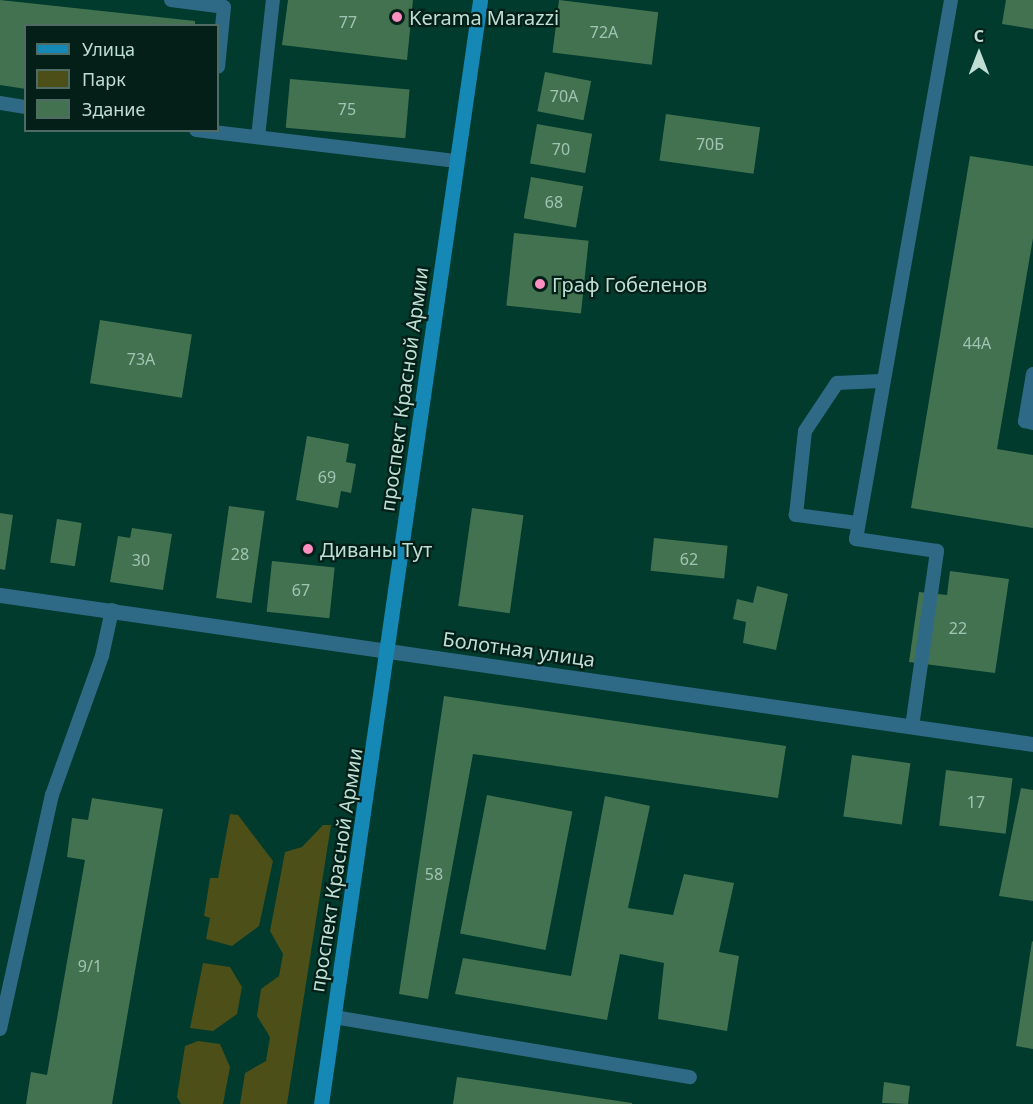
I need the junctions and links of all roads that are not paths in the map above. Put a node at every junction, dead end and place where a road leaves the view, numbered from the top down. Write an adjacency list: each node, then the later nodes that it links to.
1 (171, 0): 5 (lane)
2 (273, 0): 9 (lane)
3 (480, 0): 10 (main road, проспект Красной Армии)
4 (951, 0): 12 (lane)
5 (219, 57)
6 (0, 103): 7 (lane)
7 (24, 107)
8 (215, 132): 9 (lane)
9 (258, 137): 10 (lane)
10 (455, 160): 17 (main road, проспект Красной Армии)
11 (1033, 374): 13 (lane)
12 (880, 381): 14 (lane); 14 (lane)
13 (1033, 423)
14 (857, 524): 18 (lane)
15 (0, 594): 16 (street, Болотная улица)
16 (112, 610): 17 (street, Болотная улица); 21 (lane)
17 (390, 651): 18 (street, Болотная улица); 20 (main road, проспект Красной Армии)
18 (912, 727): 19 (street, Болотная улица)
19 (1033, 744)
20 (334, 1017): 22 (lane); 23 (main road, проспект Красной Армии)
21 (0, 1029)
22 (690, 1077)
23 (321, 1104)

